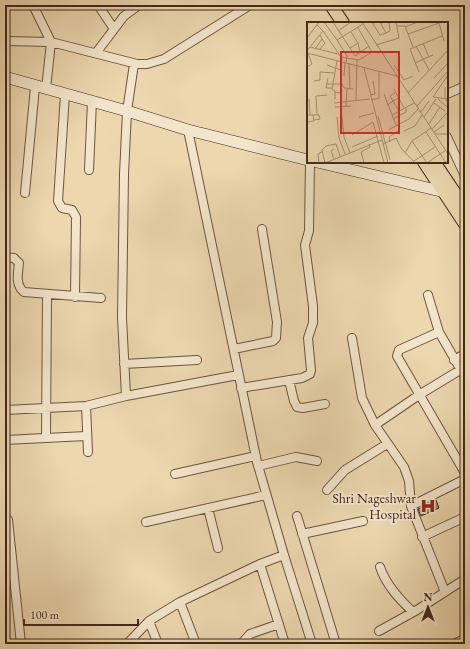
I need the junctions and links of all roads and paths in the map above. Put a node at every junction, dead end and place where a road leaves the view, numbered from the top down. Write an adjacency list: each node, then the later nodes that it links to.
1 (33, 5): 11 (street)
2 (98, 5): 9 (street)
3 (139, 5): 9 (street)
4 (250, 5): 13 (street)
5 (322, 5): 7 (main road)
6 (331, 5): 8 (main road)
7 (333, 22)
8 (342, 22)
9 (114, 29): 12 (street)
10 (5, 41): 11 (street)
11 (51, 42): 12 (street); 16 (street)
12 (96, 54): 13 (street)
13 (134, 64): 20 (street)
14 (5, 77): 16 (main road)
15 (465, 86): 18 (street)
16 (40, 88): 17 (main road); 30 (street)
17 (65, 94): 19 (main road); 37 (street)
18 (448, 94)
19 (92, 101): 20 (main road); 28 (street)
20 (126, 111): 21 (main road); 45 (street)
21 (188, 130): 23 (main road); 41 (street)
22 (448, 139): 29 (street)
23 (307, 160)
24 (309, 163): 49 (street)
25 (320, 163): 31 (main road)
26 (425, 163): 31 (main road)
27 (435, 163): 31 (main road)
28 (89, 170)
29 (465, 176)
30 (25, 193)
31 (457, 199): 32 (main road)
32 (465, 224)
33 (262, 229): 41 (street)
34 (5, 257): 35 (street)
35 (46, 294): 37 (street); 55 (street)
36 (428, 295): 39 (street)
37 (75, 297): 38 (street)
38 (101, 298)
39 (438, 332): 44 (street); 51 (street)
40 (352, 338): 57 (street)
41 (234, 349): 47 (street)
42 (465, 354): 44 (street)
43 (197, 360): 45 (street)
44 (454, 360): 46 (street)
45 (124, 364): 52 (street)
46 (460, 370): 48 (street); 51 (street)
47 (238, 375): 50 (street); 52 (street)
48 (465, 377)
49 (289, 380): 50 (street); 53 (street)
50 (241, 388): 63 (street)
51 (418, 395): 57 (street); 66 (street)
52 (126, 396): 54 (street)
53 (325, 404)
54 (86, 406): 55 (street); 58 (street)
55 (46, 408): 56 (street); 59 (street)
56 (5, 410)
57 (375, 425): 61 (street)
58 (86, 436): 59 (street); 62 (street)
59 (46, 438): 60 (street)
60 (5, 440)
61 (387, 444): 69 (street); 71 (street)
62 (88, 452)
63 (256, 456): 65 (street); 67 (street)
64 (318, 461): 65 (street)
65 (258, 466): 70 (street)
66 (465, 473)
67 (175, 474)
68 (465, 479): 71 (street)
69 (327, 490)
70 (266, 494): 72 (street); 81 (street)
71 (411, 506): 79 (street)
72 (208, 508): 77 (street); 80 (street)
73 (297, 516): 78 (street)
74 (465, 517): 79 (street)
75 (8, 520): 92 (street)
76 (363, 521): 78 (street)
77 (146, 522)
78 (302, 534): 99 (street)
79 (422, 537): 85 (street)
80 (218, 548)
81 (284, 555): 82 (street); 98 (street)
82 (260, 564): 86 (street); 89 (street)
83 (380, 567): 87 (street)
84 (465, 579): 85 (street)
85 (445, 592): 87 (street)
86 (180, 602): 88 (street); 95 (street)
87 (413, 612): 90 (street)
88 (149, 621): 93 (street); 94 (street)
89 (279, 624): 96 (street); 97 (street)
90 (379, 631)
91 (464, 639): 100 (street)
92 (21, 644)
93 (126, 644)
94 (158, 644)
95 (196, 644)
96 (241, 644)
97 (285, 644)
98 (312, 644)
99 (336, 644)
100 (454, 644)

